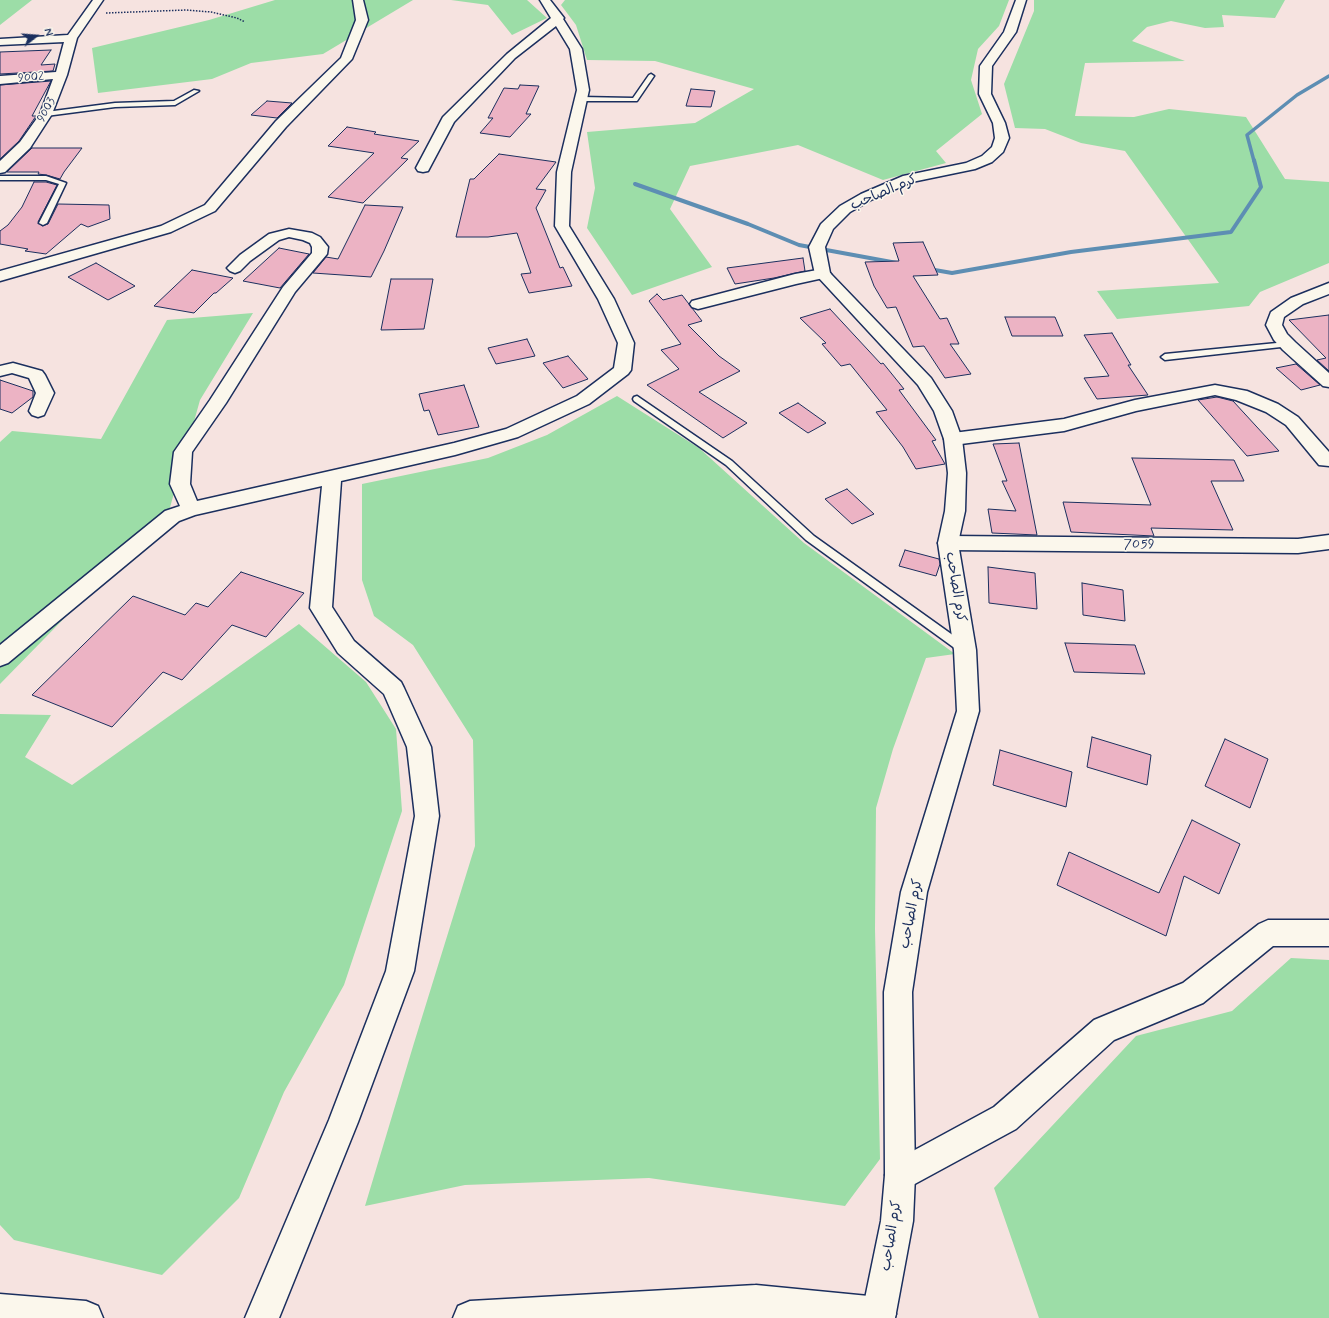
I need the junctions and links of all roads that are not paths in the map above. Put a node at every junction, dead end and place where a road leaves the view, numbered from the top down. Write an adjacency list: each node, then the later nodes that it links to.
1 (98, 0): 6 (street, 9003)
2 (358, 0): 20 (street)
3 (545, 0): 5 (street)
4 (1021, 0): 19 (street, كرم الصاحب)
5 (558, 18): 12 (street); 14 (street)
6 (71, 38): 7 (street); 8 (street, 9003)
7 (0, 42)
8 (61, 76): 10 (street, 9002); 13 (street, 9003)
9 (651, 76): 12 (lane)
10 (0, 80)
11 (196, 91): 13 (lane)
12 (581, 99): 31 (street)
13 (46, 114): 15 (street, 9003)
14 (423, 168)
15 (0, 169)
16 (0, 178): 17 (lane)
17 (43, 223)
18 (235, 268): 32 (street)
19 (823, 274): 22 (street); 29 (street, كرم الصاحب)
20 (0, 276)
21 (1329, 288): 23 (street)
22 (698, 304)
23 (1287, 344): 24 (lane); 26 (street)
24 (1165, 357)
25 (0, 371): 28 (street)
26 (1329, 382)
27 (637, 399): 35 (lane)
28 (38, 411)
29 (953, 439): 30 (street); 34 (street, كرم الصاحب)
30 (1326, 461)
31 (332, 476): 32 (street); 42 (street)
32 (191, 509): 36 (street)
33 (1329, 542): 34 (street, 7059)
34 (948, 543): 35 (street, كرم الصاحب)
35 (965, 650): 38 (street, كرم الصاحب)
36 (0, 657)
37 (1329, 933): 38 (street)
38 (900, 1175): 40 (street, كرم الصاحب)
39 (0, 1311): 41 (street)
40 (878, 1316): 43 (street)
41 (86, 1318)
42 (262, 1318)
43 (470, 1318)

